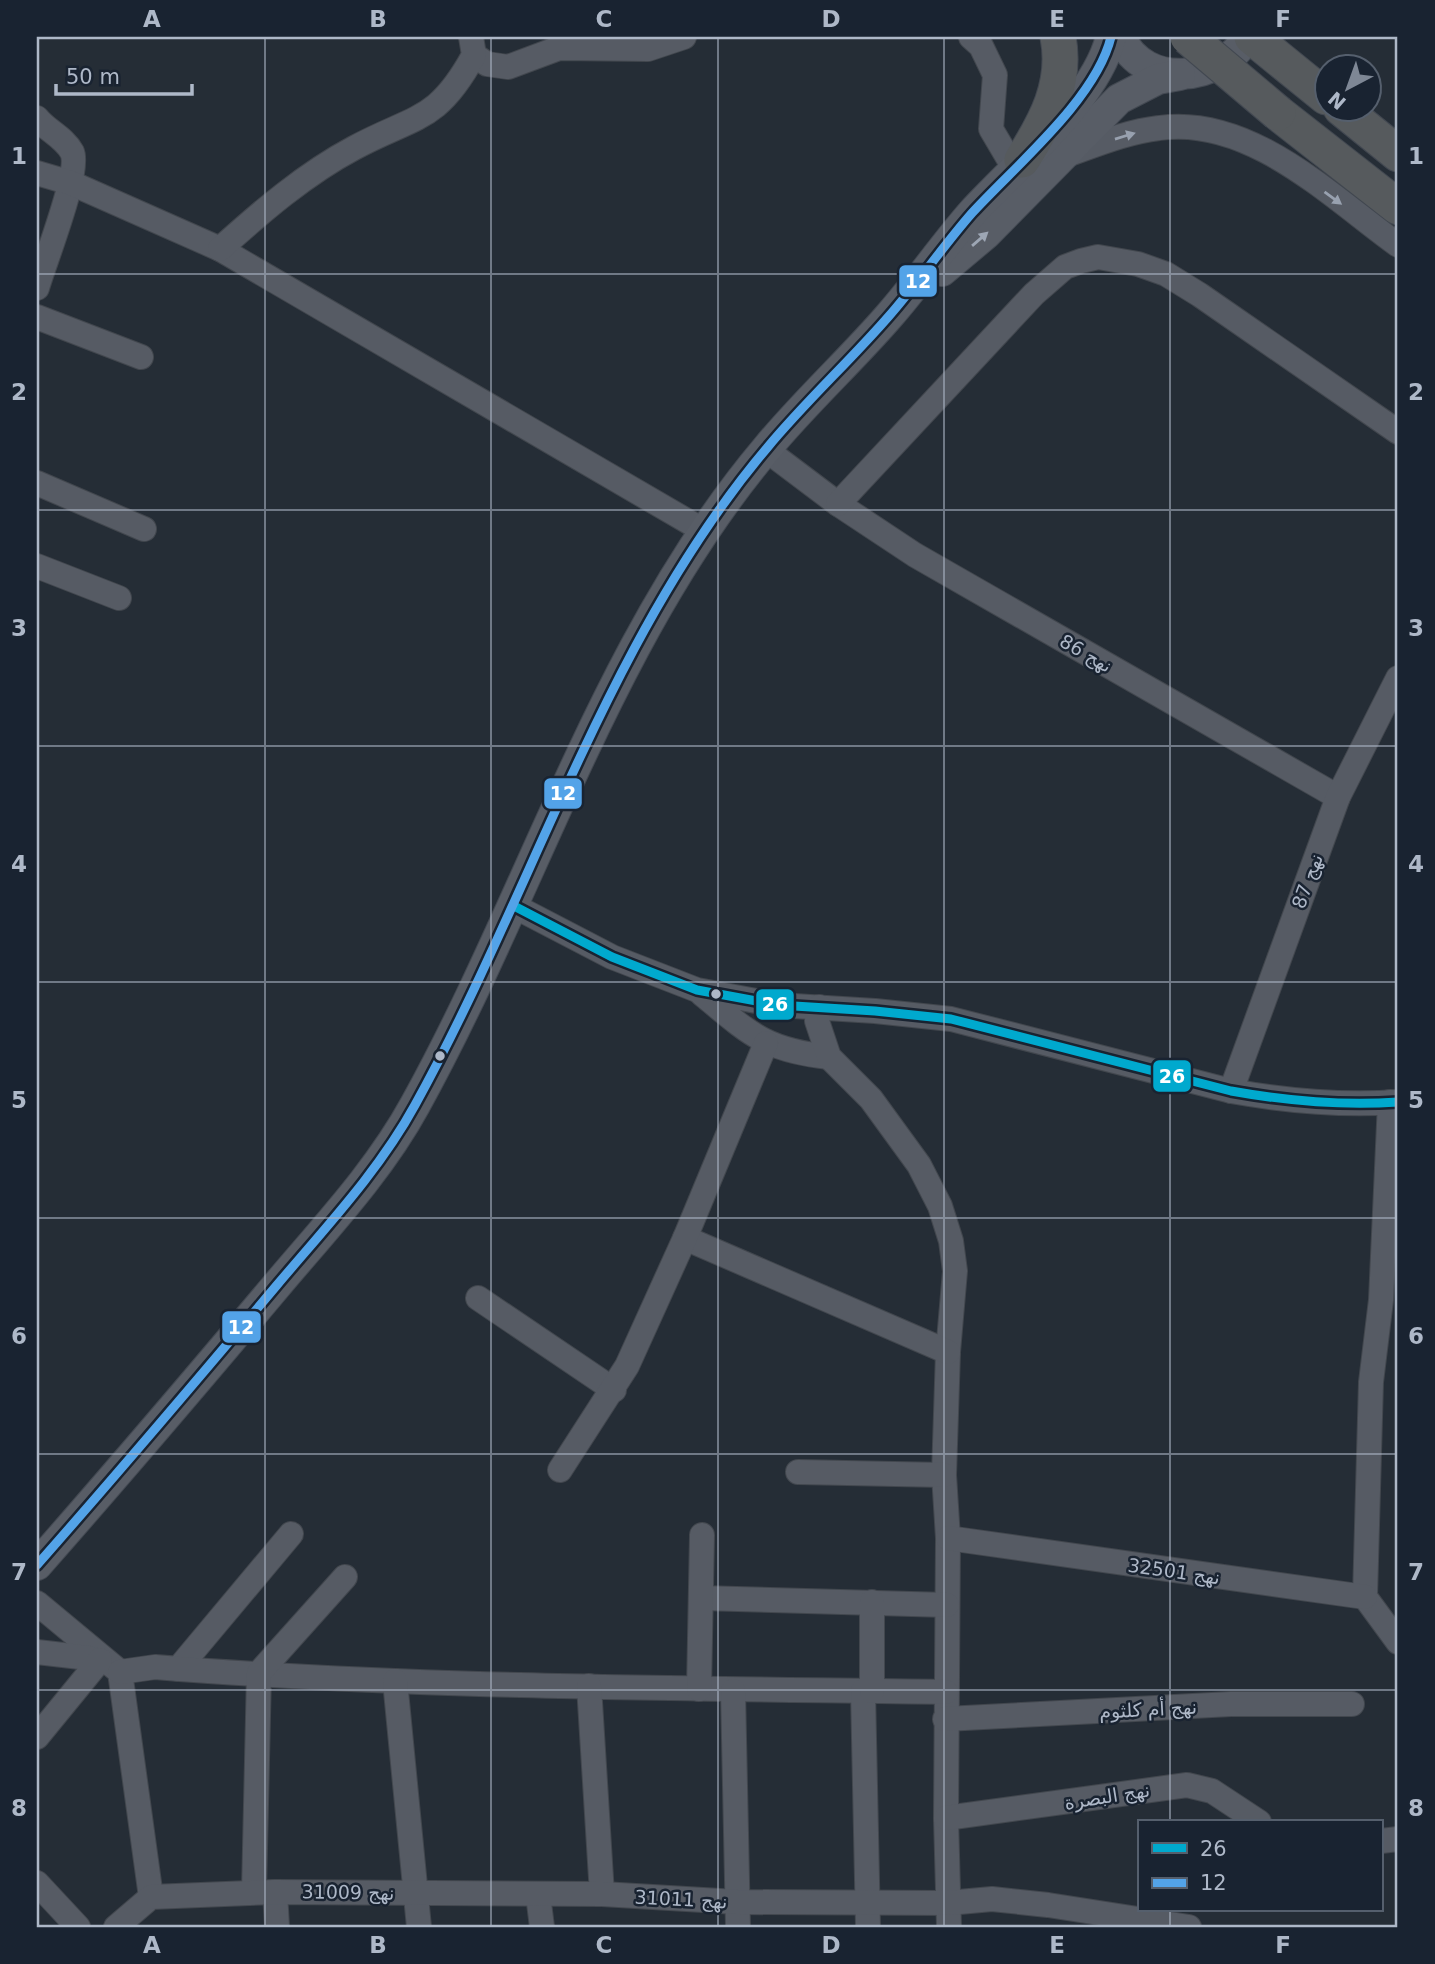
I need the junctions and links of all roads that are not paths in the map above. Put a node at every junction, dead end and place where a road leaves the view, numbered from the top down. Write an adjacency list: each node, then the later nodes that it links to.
1 (684, 37): 8 (street)
2 (1058, 37): 15 (highway)
3 (1111, 37): 15 (main road)
4 (1120, 37): 9 (main road)
5 (1188, 37): 18 (highway, bridge)
6 (1250, 37): 9 (main road); 10 (highway)
7 (976, 40): 15 (street)
8 (473, 46): 20 (street)
9 (1180, 75): 14 (main road)
10 (1312, 86)
11 (37, 118): 17 (street)
12 (1358, 122): 13 (highway)
13 (1398, 154)
14 (1060, 157): 19 (street, one-way to 19); 22 (main road, one-way to 14)
15 (1018, 164): 22 (main road)
16 (37, 173): 17 (street)
17 (71, 183): 20 (street); 21 (street)
18 (1398, 208)
19 (1398, 245)
20 (220, 249): 30 (street)
21 (37, 288)
22 (891, 314): 26 (main road)
23 (37, 317): 24 (street)
24 (141, 357)
25 (1398, 432): 28 (street)
26 (765, 449): 28 (street, نهج 86); 30 (main road)
27 (37, 484): 29 (street)
28 (838, 504): 34 (street, نهج 86)
29 (144, 529)
30 (706, 532): 35 (main road)
31 (37, 566): 32 (street)
32 (119, 598)
33 (1398, 678): 34 (street, نهج 87)
34 (1338, 797): 40 (street, نهج 87)
35 (514, 906): 36 (street); 52 (main road)
36 (697, 990): 37 (street); 38 (street)
37 (819, 1007): 39 (street); 40 (street)
38 (766, 1043): 39 (street); 42 (street)
39 (829, 1057): 44 (street)
40 (1231, 1091): 41 (street)
41 (1394, 1102): 54 (street)
42 (685, 1238): 44 (street); 45 (street)
43 (478, 1298): 45 (street)
44 (948, 1352): 48 (street)
45 (614, 1390): 46 (street)
46 (560, 1470)
47 (798, 1472): 48 (street)
48 (944, 1475): 51 (street)
49 (291, 1534): 62 (street)
50 (702, 1535): 55 (street)
51 (948, 1538): 54 (street, نهج 32501); 58 (street)
52 (37, 1565)
53 (345, 1577): 63 (street)
54 (1365, 1597): 59 (street)
55 (701, 1598): 56 (street); 66 (street)
56 (872, 1602): 58 (street); 68 (street)
57 (37, 1603): 61 (street)
58 (947, 1605): 69 (street)
59 (1398, 1642)
60 (37, 1652): 61 (street)
61 (112, 1666): 62 (street); 72 (street); 82 (street)
62 (178, 1669): 63 (street)
63 (259, 1673): 64 (street); 76 (street)
64 (395, 1681): 65 (street); 77 (street)
65 (589, 1686): 66 (street); 78 (street)
66 (699, 1689): 67 (street)
67 (733, 1691): 68 (street); 80 (street)
68 (868, 1691): 69 (street); 81 (street)
69 (946, 1692): 71 (street)
70 (1352, 1704): 71 (street, نهج أم كلثوم)
71 (946, 1719): 73 (street)
72 (37, 1737)
73 (946, 1818): 74 (street, نهج البصرة); 83 (street)
74 (1256, 1820)
75 (37, 1883): 84 (street)
76 (264, 1892): 77 (street, نهج 31009); 82 (street); 86 (street, نهج 31009)
77 (414, 1893): 79 (street, نهج 31011); 87 (street)
78 (602, 1894): 79 (street, نهج 31011); 80 (street, نهج 31011)
79 (538, 1895): 88 (street)
80 (737, 1902): 81 (street, نهج 31011); 89 (street)
81 (867, 1902): 83 (street, نهج 31011); 90 (street)
82 (146, 1909): 85 (street)
83 (949, 1915): 91 (street, نهج 31011)
84 (78, 1927)
85 (116, 1927)
86 (277, 1927)
87 (419, 1927)
88 (542, 1927)
89 (738, 1927)
90 (867, 1927)
91 (1189, 1927)

